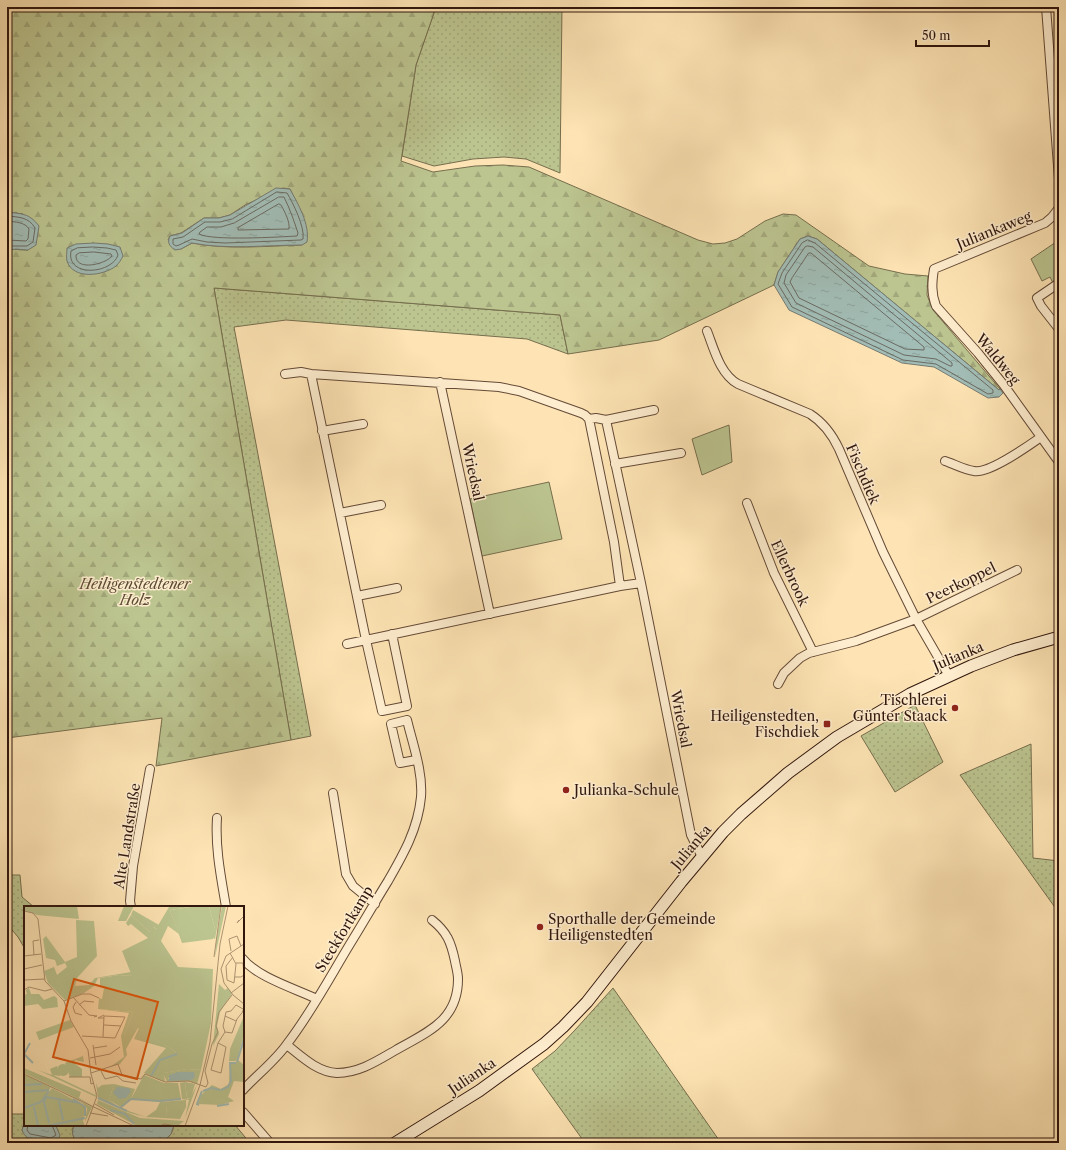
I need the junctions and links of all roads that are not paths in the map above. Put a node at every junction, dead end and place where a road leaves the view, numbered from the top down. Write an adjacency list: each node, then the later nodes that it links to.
1 (1046, 7): 2 (street)
2 (1059, 179)
3 (1059, 208): 4 (street, Juliankaweg)
4 (934, 269): 16 (street, Waldweg)
5 (1059, 283): 6 (street)
6 (1059, 329)
7 (707, 331): 30 (street, Fischdiek)
8 (285, 374): 9 (street)
9 (311, 374): 10 (street); 15 (street)
10 (440, 382): 12 (street); 29 (street, Wriedsal)
11 (654, 410): 13 (street)
12 (589, 419): 13 (street); 26 (street)
13 (606, 420): 20 (street, Wriedsal)
14 (363, 424): 15 (street)
15 (322, 431): 23 (street)
16 (1040, 438): 18 (street); 19 (street, Waldweg)
17 (681, 453): 20 (street)
18 (945, 461)
19 (1059, 462)
20 (615, 464): 25 (street, Wriedsal)
21 (746, 503): 35 (street, Ellerbrook)
22 (381, 505): 23 (street)
23 (340, 513): 28 (street)
24 (1017, 570): 30 (street, Peerkoppel)
25 (641, 583): 26 (street); 42 (street, Wriedsal)
26 (620, 586): 29 (street)
27 (397, 588): 28 (street)
28 (357, 596): 33 (street)
29 (490, 614): 31 (street)
30 (916, 619): 35 (street); 36 (street, Fischdiek)
31 (392, 634): 33 (street); 33 (street)
32 (1059, 637): 36 (street, Julianka)
33 (366, 640): 34 (street)
34 (347, 644)
35 (813, 652): 37 (street)
36 (949, 676): 42 (street, Julianka)
37 (778, 684)
38 (416, 760): 38 (street, Steckfortkamp); 43 (street, Steckfortkamp)
39 (150, 769): 44 (street, Alte Landstraße)
40 (333, 793): 43 (street)
41 (217, 818): 45 (street)
42 (702, 858): 53 (street, Julianka)
43 (375, 904): 48 (street, Steckfortkamp)
44 (131, 906)
45 (226, 906)
46 (432, 920): 49 (street)
47 (244, 960): 48 (street)
48 (317, 998): 49 (street, Steckfortkamp)
49 (287, 1045): 50 (street, Steckfortkamp)
50 (244, 1089)
51 (244, 1113): 52 (street)
52 (270, 1143)
53 (395, 1143)

